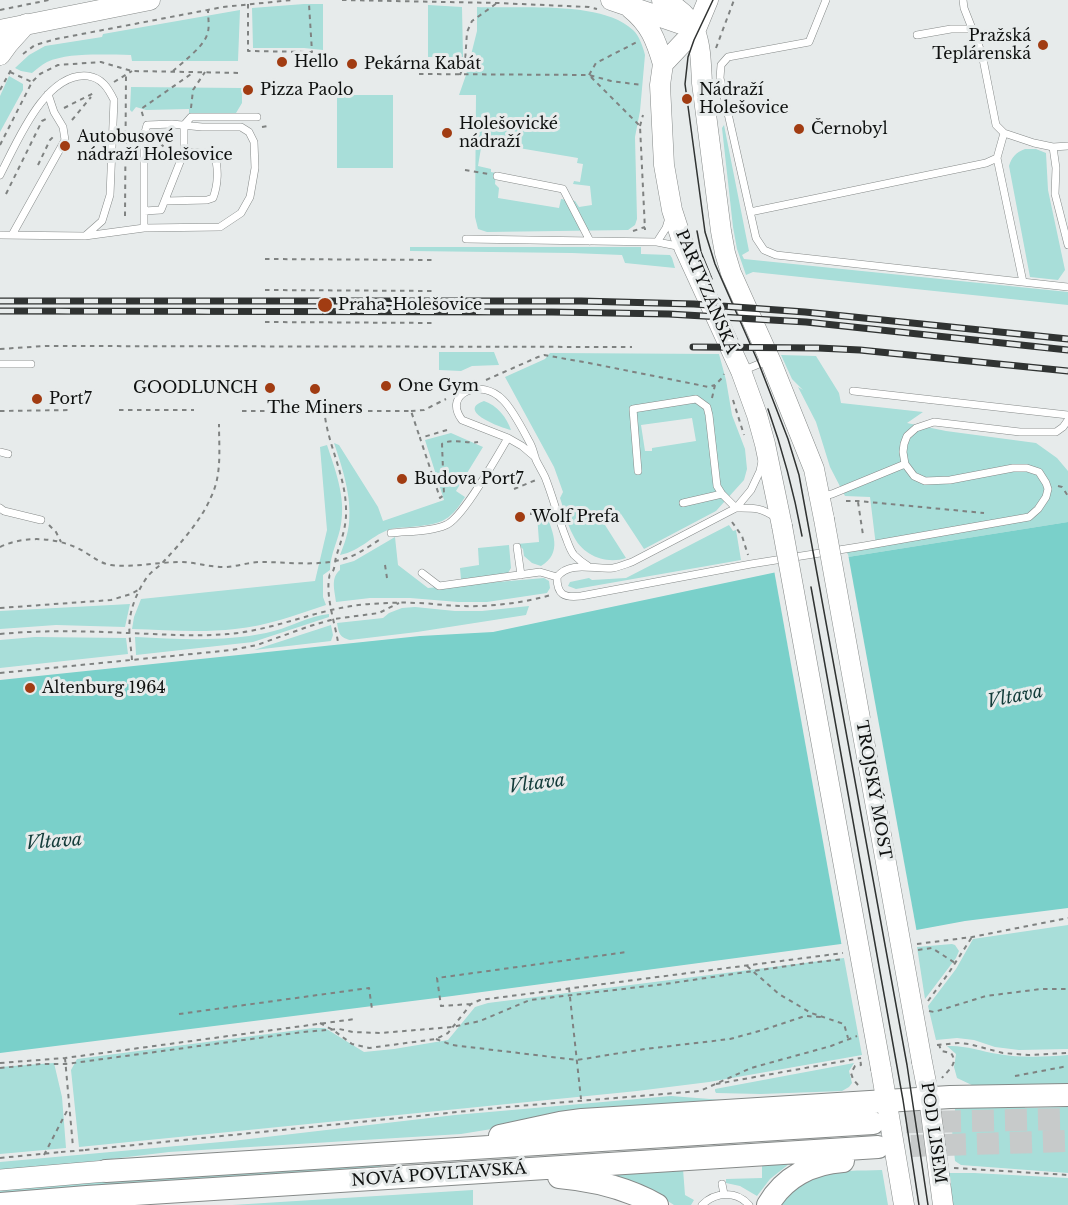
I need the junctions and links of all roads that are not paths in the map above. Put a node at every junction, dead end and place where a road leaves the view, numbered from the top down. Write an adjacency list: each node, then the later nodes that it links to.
1 (150, 0): 6 (main road)
2 (662, 0): 9 (main road)
3 (708, 0): 9 (main road)
4 (826, 0): 30 (lane)
5 (963, 0): 10 (lane)
6 (122, 3): 8 (main road)
7 (611, 4): 9 (main road); 14 (main road)
8 (26, 14): 11 (main road); 13 (main road)
9 (696, 29): 14 (main road); 42 (main road, PARTYZÁNSKÁ)
10 (972, 29): 12 (lane); 18 (lane)
11 (0, 30)
12 (917, 35)
13 (11, 62)
14 (663, 64): 28 (main road, PARTYZÁNSKÁ)
15 (48, 94): 23 (lane); 33 (lane); 34 (lane)
16 (257, 117): 17 (lane)
17 (184, 125): 21 (lane); 29 (lane); 31 (lane)
18 (1004, 133): 20 (lane); 22 (lane)
19 (1068, 146): 20 (lane)
20 (1053, 147): 27 (lane)
21 (184, 152): 25 (lane); 25 (lane)
22 (997, 158): 30 (lane); 40 (lane)
23 (0, 175)
24 (497, 176): 36 (lane)
25 (165, 201): 29 (lane)
26 (1068, 207): 27 (lane)
27 (1059, 209): 38 (lane)
28 (672, 210): 37 (lane); 39 (main road, PARTYZÁNSKÁ)
29 (144, 211): 31 (lane)
30 (750, 212): 40 (lane)
31 (144, 228): 34 (lane)
32 (0, 235): 33 (lane)
33 (12, 235): 34 (lane)
34 (85, 236)
35 (466, 239): 36 (lane)
36 (590, 241): 37 (lane)
37 (657, 242): 39 (lane)
38 (1068, 245)
39 (684, 247): 45 (main road, PARTYZÁNSKÁ)
40 (1023, 282): 41 (lane)
41 (1068, 287)
42 (771, 362): 45 (lane); 57 (main road, PARTYZÁNSKÁ)
43 (0, 364): 44 (lane)
44 (31, 364)
45 (733, 372): 50 (main road, PARTYZÁNSKÁ)
46 (853, 391): 47 (lane)
47 (1068, 415)
48 (1068, 420): 54 (lane)
49 (508, 438): 53 (lane); 53 (lane); 64 (lane)
50 (765, 444): 60 (lane); 63 (main road, PARTYZÁNSKÁ)
51 (0, 452): 52 (lane)
52 (8, 454)
53 (535, 457): 66 (lane)
54 (905, 464): 57 (lane); 69 (lane)
55 (638, 471): 56 (lane)
56 (722, 494): 58 (lane); 60 (lane)
57 (820, 496): 61 (main road, PARTYZÁNSKÁ)
58 (683, 503)
59 (0, 507): 62 (lane)
60 (736, 508): 63 (lane); 66 (lane)
61 (824, 519): 70 (main road, TROJSKÝ MOST, bridge)
62 (41, 520)
63 (782, 525): 73 (main road, bridge)
64 (391, 533)
65 (517, 547): 68 (lane)
66 (588, 566): 69 (lane)
67 (422, 573): 68 (lane)
68 (521, 575): 69 (lane)
69 (557, 577)
70 (922, 1062): 72 (main road, POD LISEM)
71 (1068, 1095): 72 (highway)
72 (929, 1098): 73 (highway); 88 (main road, POD LISEM)
73 (887, 1101): 76 (highway); 87 (main road)
74 (873, 1123): 75 (highway, NOVÁ POVLTAVSKÁ)
75 (823, 1137): 76 (highway, NOVÁ POVLTAVSKÁ); 78 (highway, NOVÁ POVLTAVSKÁ); 86 (highway, NOVÁ POVLTAVSKÁ)
76 (431, 1152): 77 (highway, NOVÁ POVLTAVSKÁ)
77 (106, 1171): 79 (main road, NOVÁ POVLTAVSKÁ)
78 (498, 1171): 82 (highway, NOVÁ POVLTAVSKÁ); 83 (highway)
79 (0, 1180)
80 (722, 1184): 81 (lane)
81 (724, 1194): 84 (lane); 85 (lane)
82 (0, 1204)
83 (657, 1205)
84 (702, 1205)
85 (748, 1205)
86 (768, 1205)
87 (904, 1205)
88 (943, 1205)

